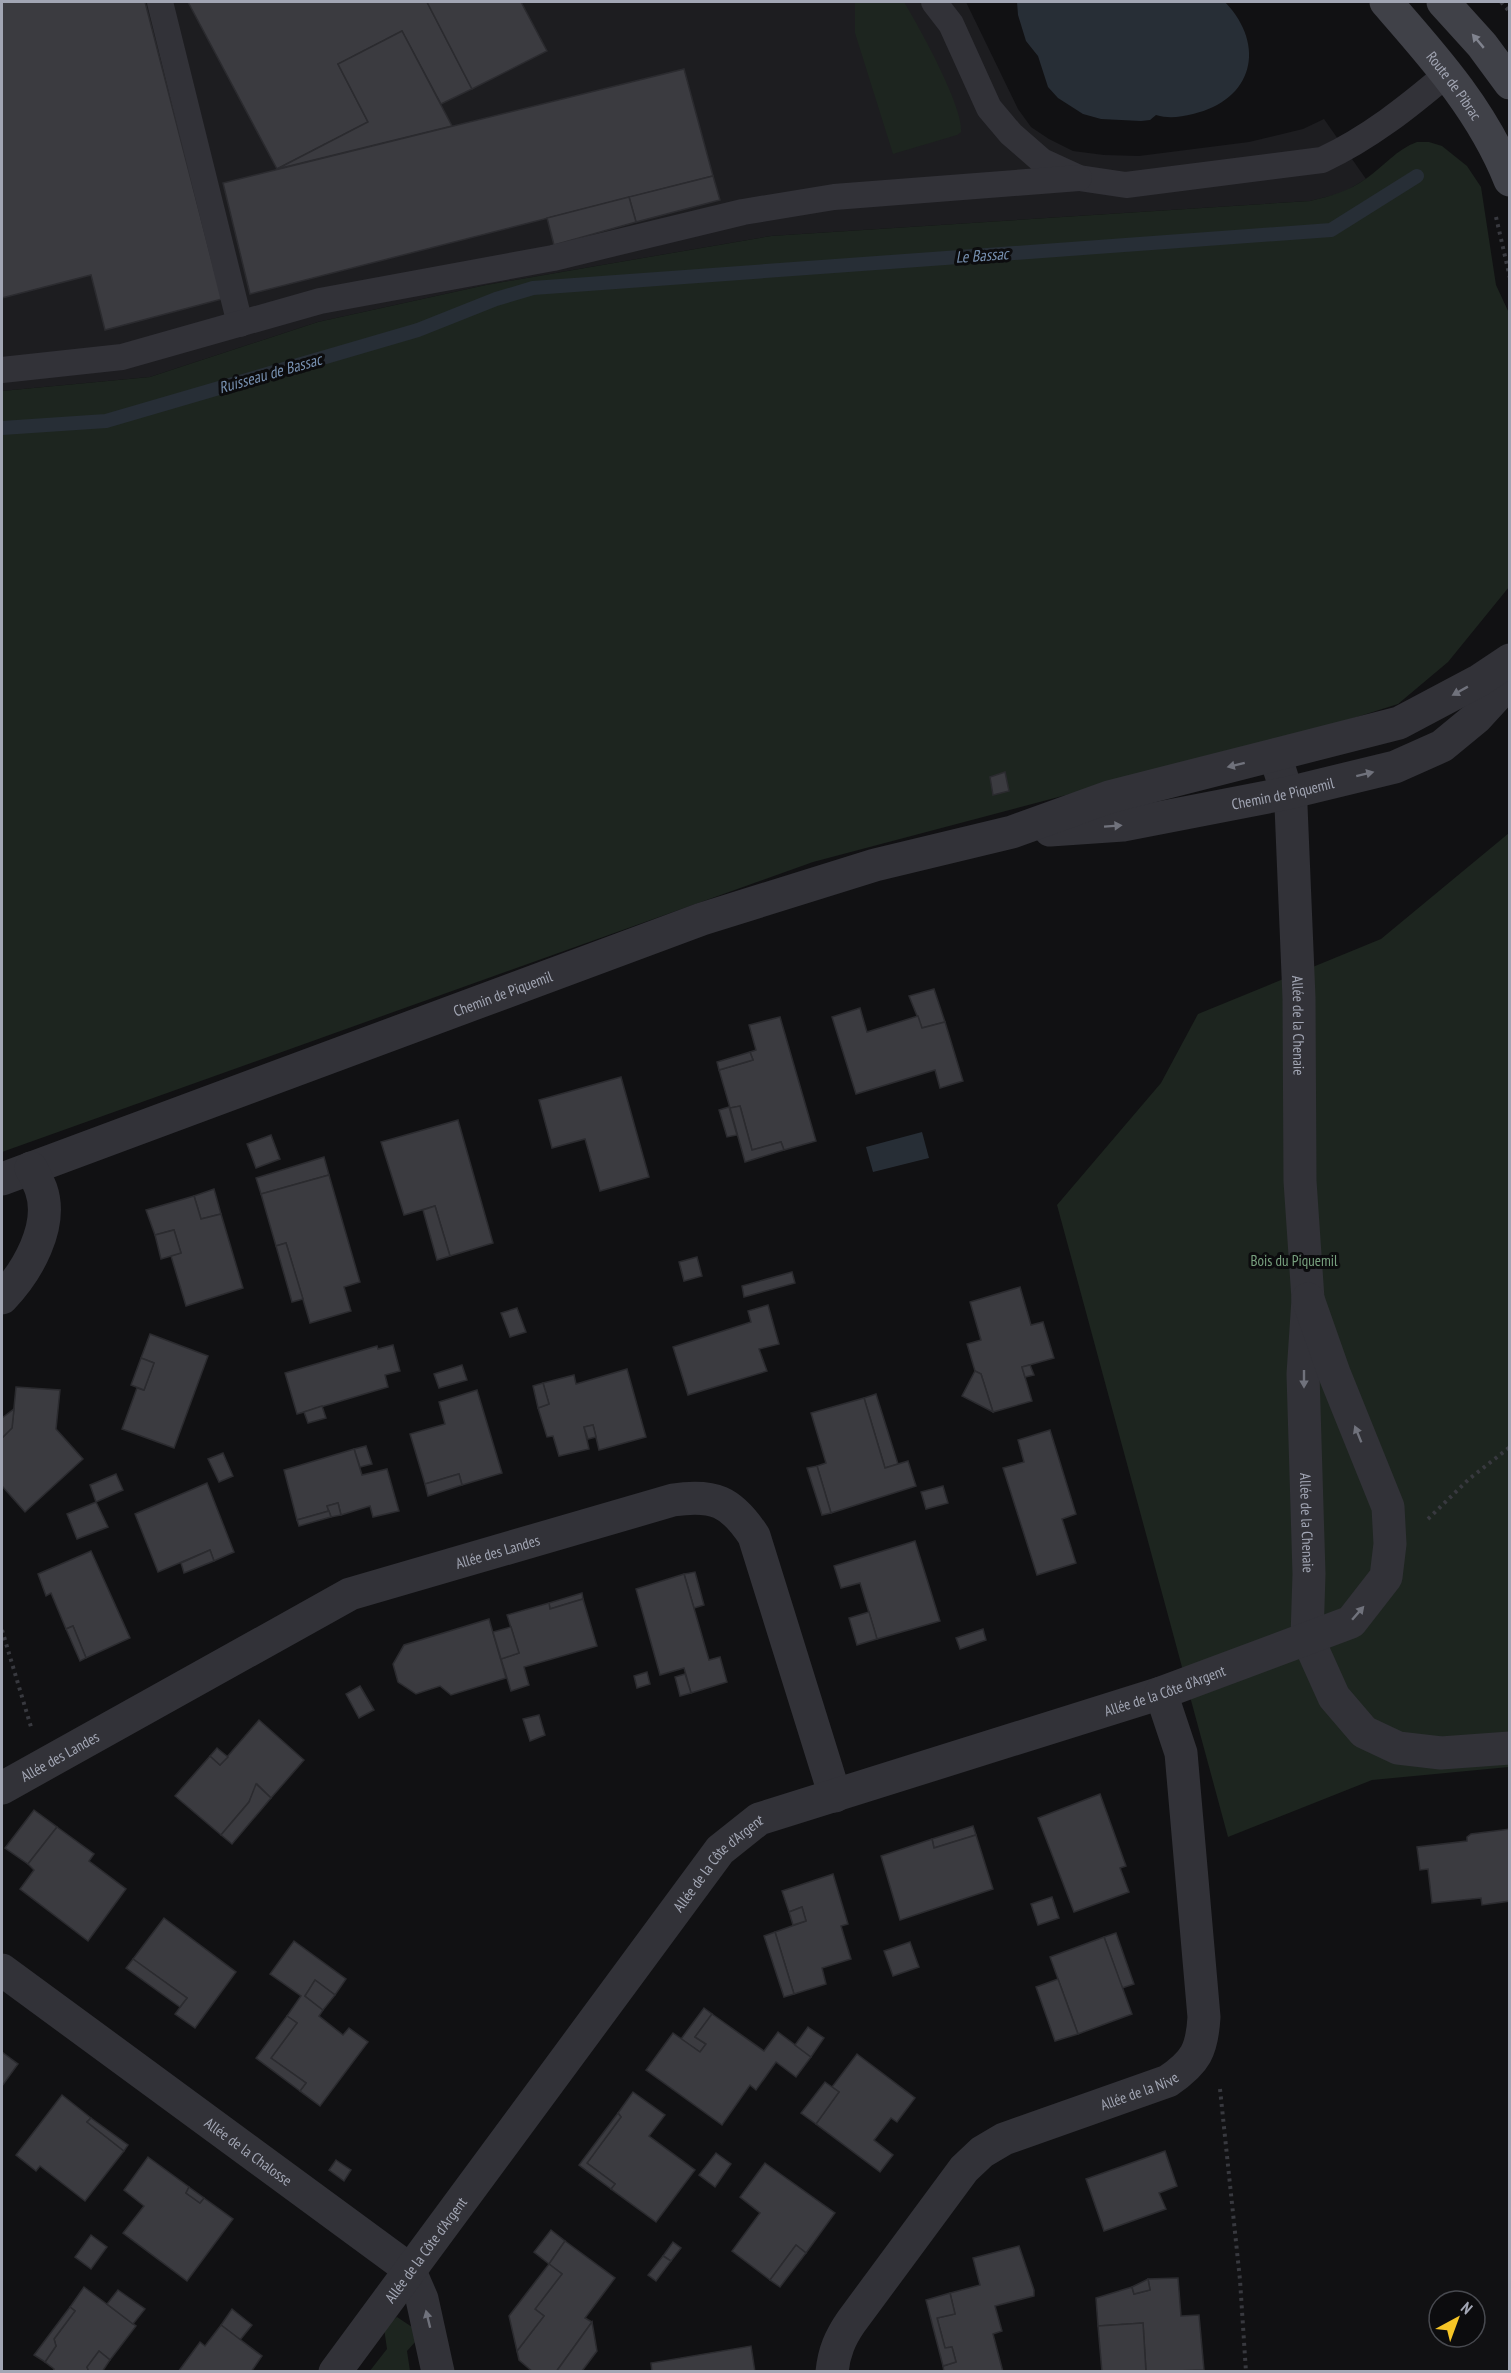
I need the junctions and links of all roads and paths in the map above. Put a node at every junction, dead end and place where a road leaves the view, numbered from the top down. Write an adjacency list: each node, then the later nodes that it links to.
1 (159, 2): 13 (lane)
2 (934, 2): 9 (lane)
3 (1386, 2): 7 (street, Route de Pibrac)
4 (1443, 2): 8 (street, one-way to 4)
5 (1501, 2): 6 (path)
6 (1509, 12)
7 (1448, 73): 9 (lane); 10 (street, Route de Pibrac)
8 (1509, 83)
9 (1079, 178): 13 (lane)
10 (1509, 180)
11 (1495, 211): 12 (path)
12 (1509, 278)
13 (240, 324): 14 (lane)
14 (2, 370)
15 (1509, 660): 17 (street, Chemin de Piquemil, one-way to 17)
16 (1509, 667): 18 (street, Chemin de Piquemil, one-way to 16)
17 (1275, 755): 18 (street, Allée de la Chenaie); 19 (street, Chemin de Piquemil, one-way to 19)
18 (1288, 793): 19 (street, Chemin de Piquemil, one-way to 18); 22 (street, Allée de la Chenaie)
19 (1012, 832): 20 (street, Chemin de Piquemil)
20 (16, 1173): 21 (street)
21 (2, 1298)
22 (1308, 1299): 24 (street, Allée de la Chenaie, one-way to 22); 26 (street, Allée de la Chenaie, one-way to 26)
23 (1509, 1447): 24 (path)
24 (1390, 1544): 26 (street, Allée de la Chenaie, one-way to 24)
25 (2, 1630): 29 (path)
26 (1307, 1637): 27 (street, Allée de la Côte d'Argent); 28 (street, Allée de la Chenaie)
27 (1161, 1693): 31 (street, Allée de la Côte d'Argent); 33 (street)
28 (1509, 1748)
29 (43, 1765): 30 (street, Allée des Landes); 31 (street, Allée des Landes)
30 (2, 1788)
31 (835, 1796): 34 (street, Allée de la Côte d'Argent)
32 (2, 1970): 34 (street, Allée de la Chalosse)
33 (1197, 2054): 37 (street, Allée de la Nive); 38 (path)
34 (409, 2269): 35 (street, Allée de la Côte d'Argent); 36 (street, one-way to 34)
35 (335, 2372)
36 (438, 2372)
37 (832, 2372)
38 (1245, 2372)

